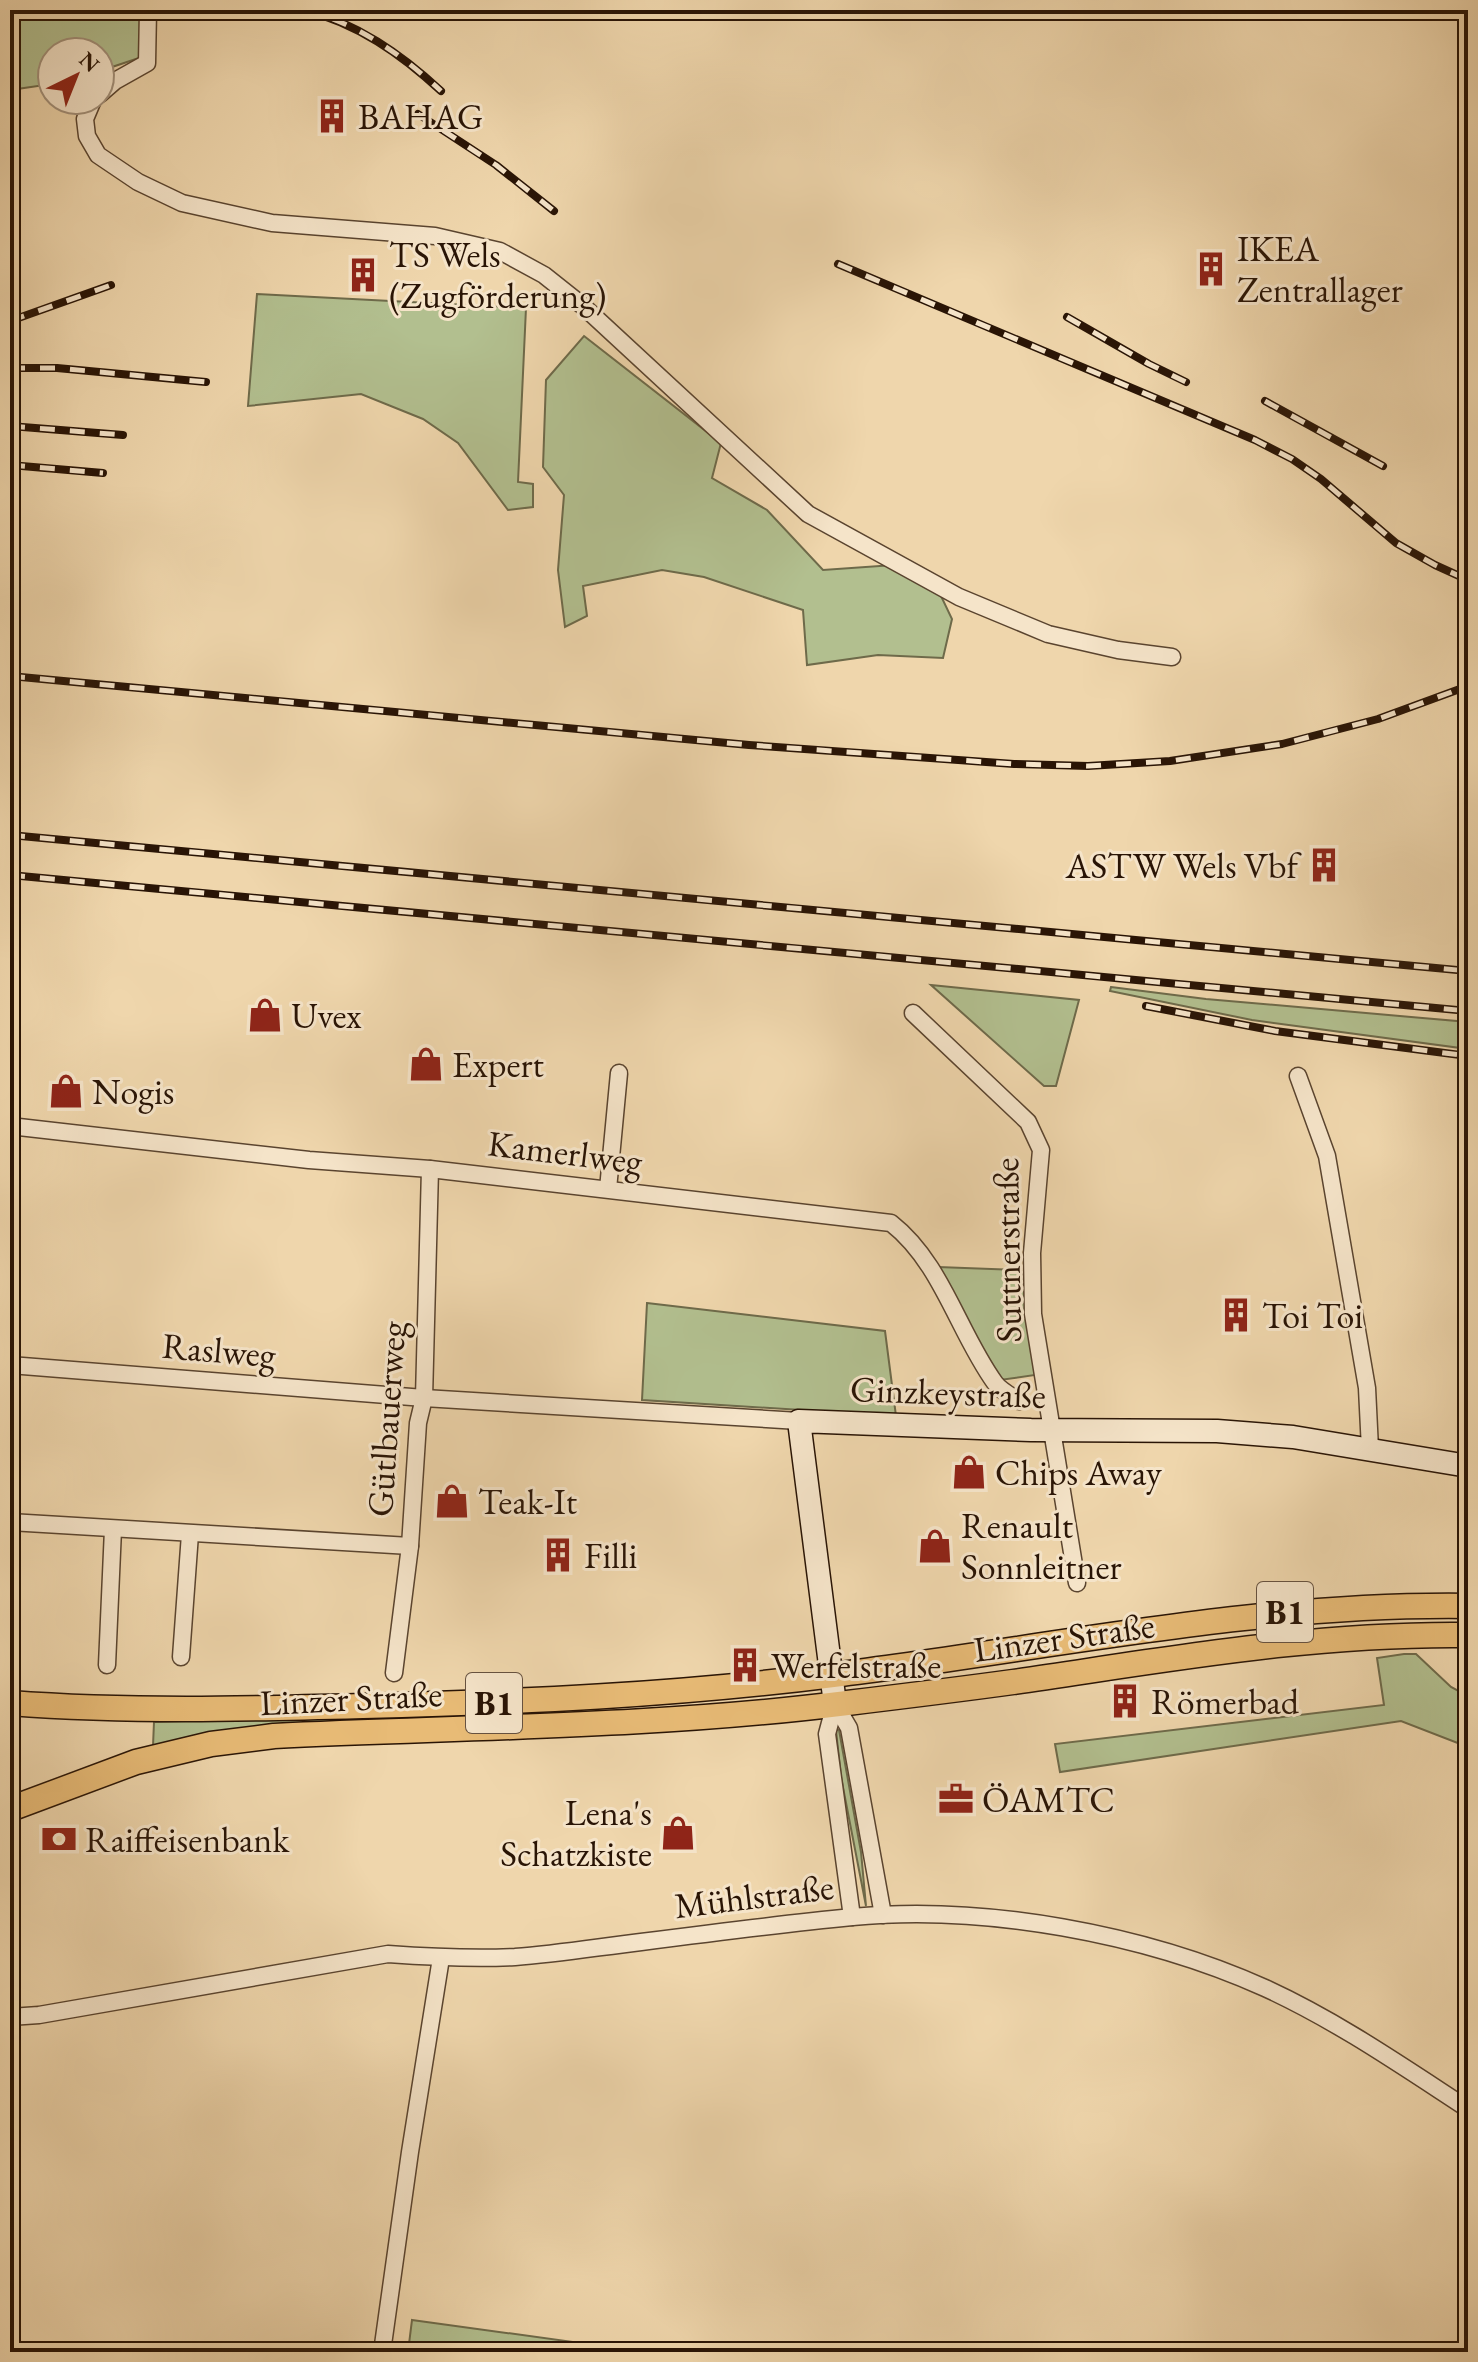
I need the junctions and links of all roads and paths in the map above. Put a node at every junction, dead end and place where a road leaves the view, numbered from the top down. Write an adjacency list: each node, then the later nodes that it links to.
1 (148, 10): 2 (street)
2 (116, 80)
3 (86, 116): 4 (street)
4 (1172, 657)
5 (913, 1013): 15 (street, Suttnerstraße)
6 (619, 1073): 10 (street)
7 (1298, 1076): 16 (street)
8 (10, 1126): 9 (street, Kamerlweg)
9 (430, 1169): 10 (street, Kamerlweg); 12 (street, Gütlbauerweg)
10 (608, 1189): 13 (street, Kamerlweg)
11 (10, 1365): 12 (street, Raslweg)
12 (424, 1398): 14 (street, Ginzkeystraße); 21 (street, Gütlbauerweg)
13 (1019, 1401)
14 (799, 1421): 15 (street, Ginzkeystraße); 28 (street)
15 (1053, 1430): 16 (street, Ginzkeystraße); 22 (street, Suttnerstraße)
16 (1370, 1449): 17 (street, Ginzkeystraße)
17 (1468, 1466)
18 (10, 1522): 19 (street)
19 (113, 1529): 20 (street); 26 (street)
20 (190, 1534): 21 (street); 25 (street)
21 (410, 1546): 27 (street, Gütlbauerweg)
22 (1077, 1583)
23 (1468, 1606): 28 (main road, Linzer Straße / B1)
24 (1468, 1635): 30 (main road, Linzer Straße / B1)
25 (181, 1657)
26 (107, 1665)
27 (394, 1673)
28 (832, 1675): 29 (main road, Linzer Straße / B1); 30 (street)
29 (10, 1703)
30 (835, 1704): 31 (main road, Linzer Straße / B1); 32 (street); 33 (street)
31 (10, 1809)
32 (883, 1915): 33 (street, Mühlstraße); 36 (street, Mühlstraße)
33 (852, 1917): 34 (street, Mühlstraße)
34 (441, 1958): 35 (street, Mühlstraße); 37 (street)
35 (10, 2017)
36 (1468, 2109)
37 (382, 2352)

